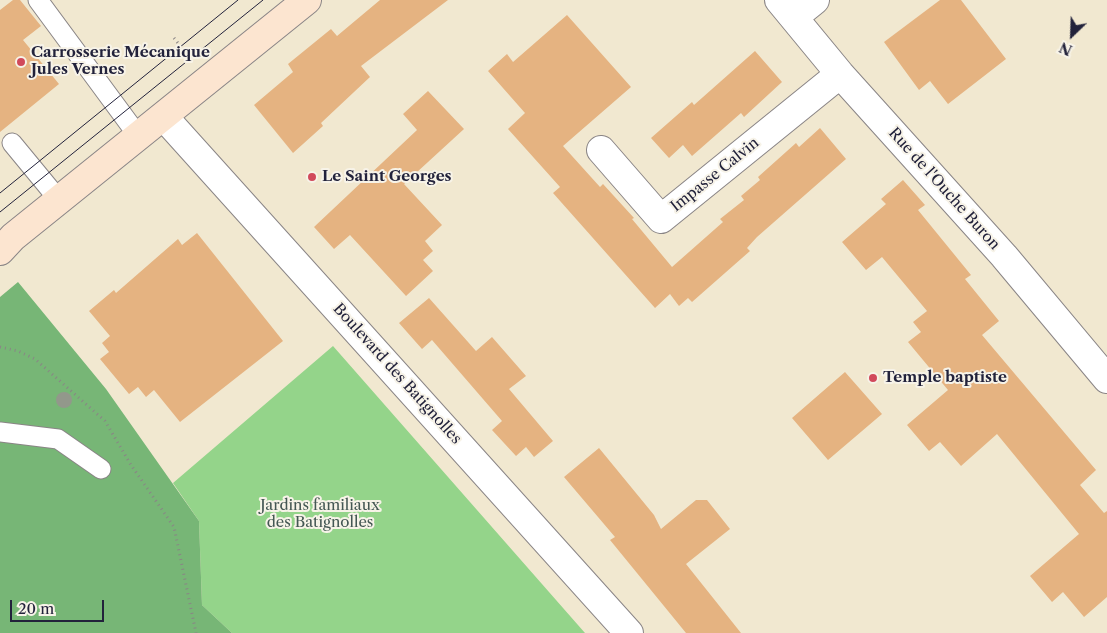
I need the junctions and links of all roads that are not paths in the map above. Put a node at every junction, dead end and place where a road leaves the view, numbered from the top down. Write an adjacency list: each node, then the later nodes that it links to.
1 (38, 0): 6 (lane)
2 (307, 0): 5 (street)
3 (796, 5): 4 (street, Rue de l'Ouche Buron)
4 (840, 74): 8 (street, Impasse Calvin); 11 (street, Rue de l'Ouche Buron)
5 (164, 117): 6 (street); 14 (street, Boulevard des Batignolles)
6 (139, 137): 9 (street)
7 (12, 144): 9 (lane)
8 (601, 150)
9 (59, 200): 10 (street)
10 (0, 251)
11 (1107, 379)
12 (0, 432): 13 (lane)
13 (101, 469)
14 (629, 633)

